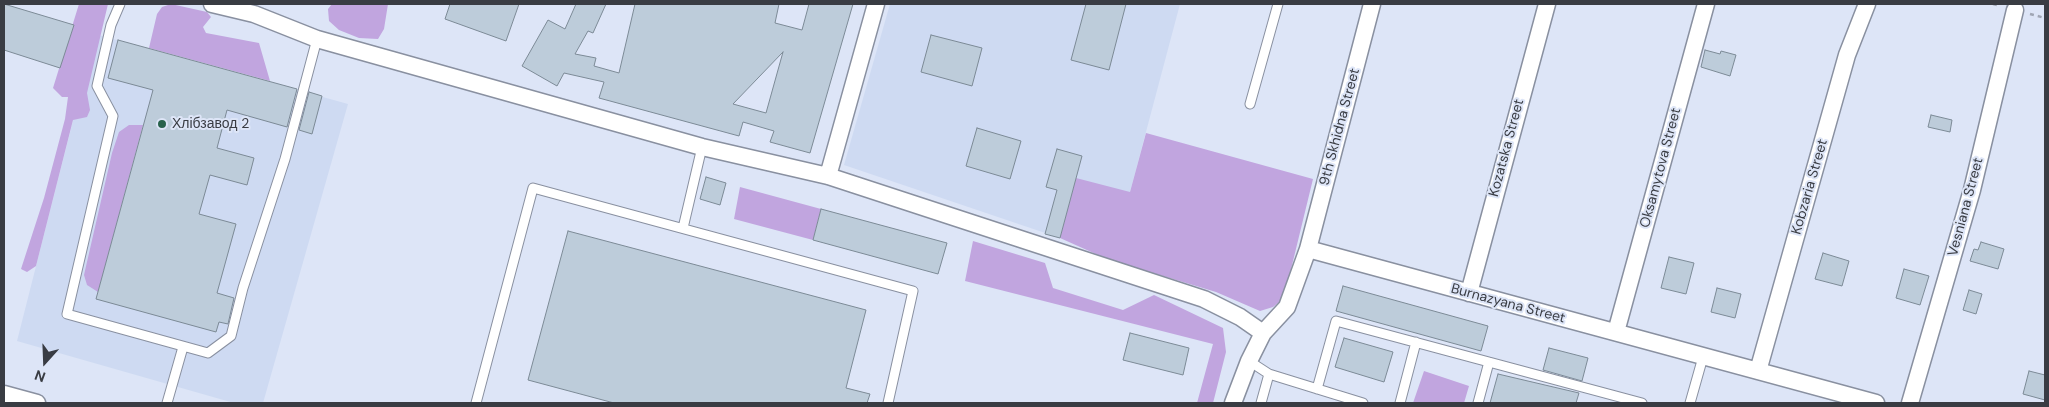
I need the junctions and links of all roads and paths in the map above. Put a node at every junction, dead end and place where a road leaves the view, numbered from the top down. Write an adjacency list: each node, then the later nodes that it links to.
1 (120, 4): 20 (lane)
2 (212, 4): 10 (street)
3 (876, 4): 13 (street)
4 (1278, 4): 11 (lane)
5 (1372, 4): 15 (street, 9th Skhidna Street)
6 (1547, 4): 16 (street, Kozatska Street)
7 (1706, 4): 17 (street, Oksamytova Street)
8 (1867, 4): 24 (street, Kobzaria Street)
9 (2015, 10): 40 (street, Vesniana Street)
10 (317, 39): 12 (street); 20 (lane)
11 (1250, 104)
12 (702, 146): 13 (street); 14 (lane)
13 (828, 176): 18 (street)
14 (683, 228): 30 (lane); 31 (lane)
15 (1308, 249): 16 (street, Burnazyana Street); 18 (street)
16 (1469, 293): 17 (street, Burnazyana Street)
17 (1616, 332): 21 (street, Burnazyana Street)
18 (1263, 333): 22 (street)
19 (1416, 342): 23 (lane); 26 (lane); 35 (lane)
20 (183, 347): 29 (lane)
21 (1703, 357): 24 (street, Burnazyana Street); 38 (lane)
22 (1249, 361): 25 (lane); 32 (street)
23 (1489, 362): 36 (lane); 37 (lane)
24 (1758, 371): 39 (street, Burnazyana Street)
25 (1269, 374): 26 (lane); 33 (lane)
26 (1317, 390): 34 (lane)
27 (4, 394): 28 (street)
28 (37, 403)
29 (167, 403)
30 (476, 403)
31 (888, 403)
32 (1233, 403)
33 (1261, 403)
34 (1363, 403)
35 (1400, 403)
36 (1478, 403)
37 (1642, 403)
38 (1690, 403)
39 (1876, 403)
40 (1910, 403)

